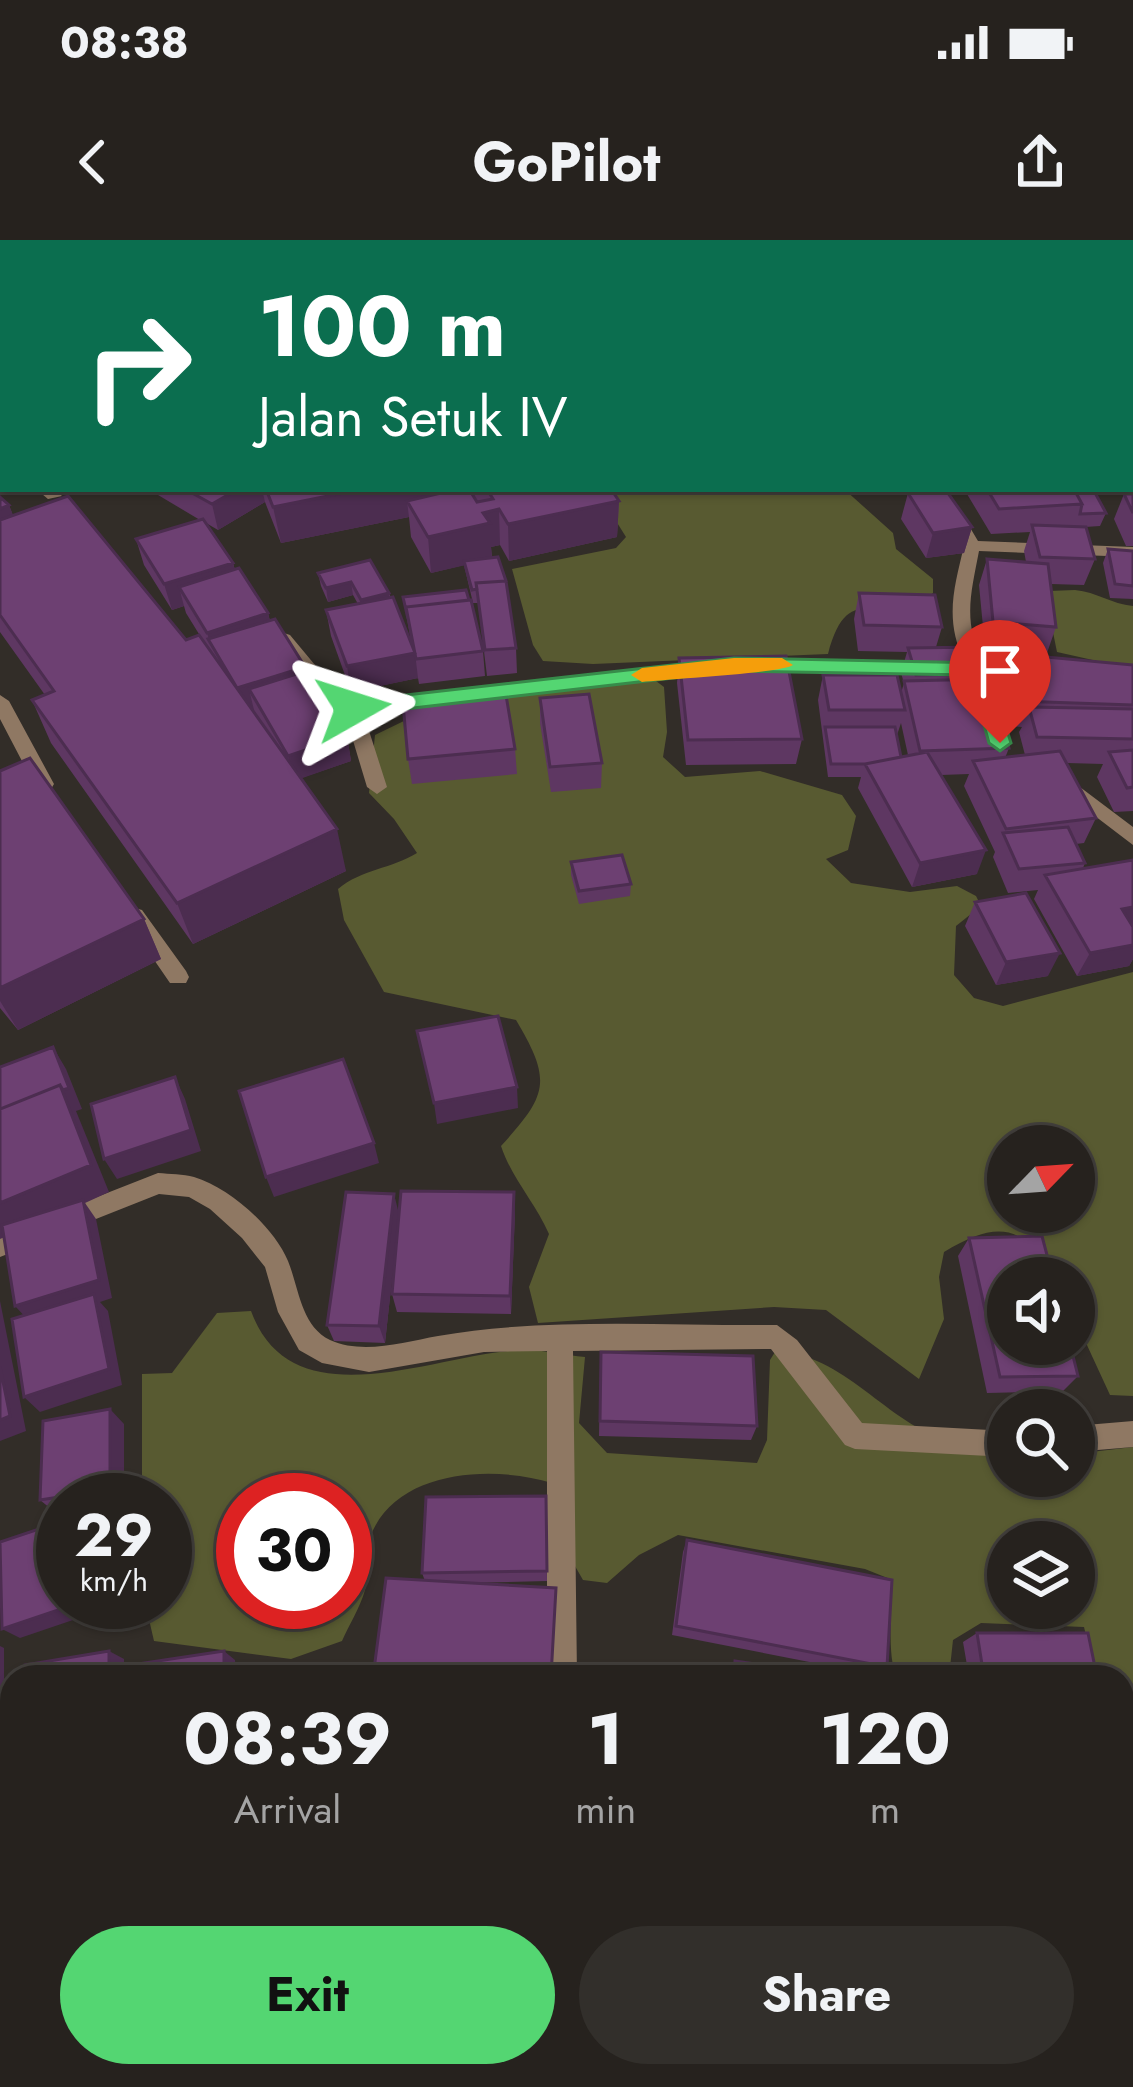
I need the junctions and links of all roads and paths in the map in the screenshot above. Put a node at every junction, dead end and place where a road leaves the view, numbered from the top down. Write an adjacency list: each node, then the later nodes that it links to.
1 (941, 492): 2 (street)
2 (971, 546): 3 (street); 5 (street)
3 (1133, 552)
4 (274, 626): 8 (street)
5 (981, 678): 6 (street); 8 (street)
6 (1067, 678)
7 (0, 701): 11 (street)
8 (353, 708): 10 (street)
9 (1043, 773): 12 (street)
10 (377, 787)
11 (58, 805)
12 (1133, 838)
13 (125, 901): 14 (street)
14 (178, 977)
15 (0, 1246): 16 (street)
16 (560, 1337): 19 (street); 20 (street)
17 (1133, 1434): 18 (street)
18 (1095, 1437)
19 (987, 1443)
20 (562, 1665)

